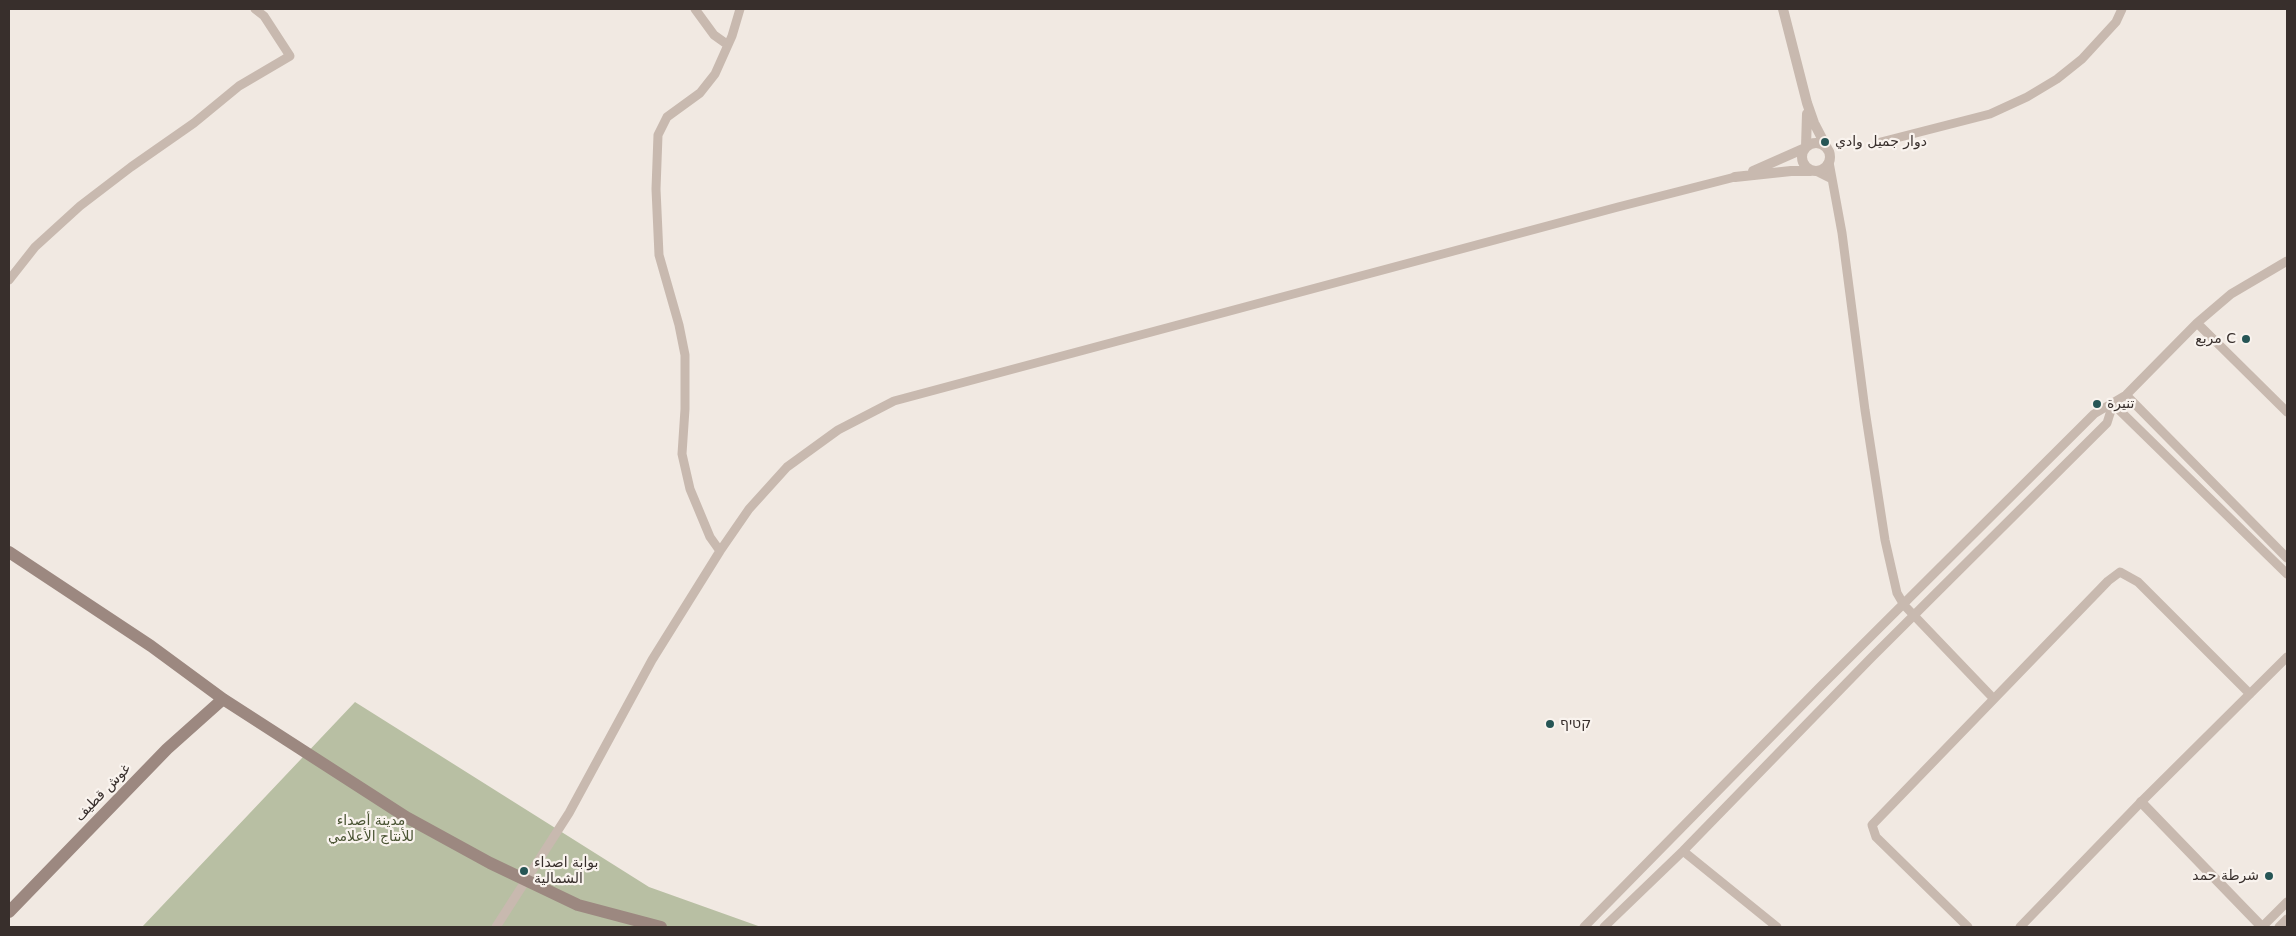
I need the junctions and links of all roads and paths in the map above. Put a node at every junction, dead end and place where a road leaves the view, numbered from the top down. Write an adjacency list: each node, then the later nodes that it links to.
1 (255, 9): 6 (street)
2 (695, 9): 7 (street)
3 (740, 9): 7 (street)
4 (1783, 9): 8 (street)
5 (2122, 9): 9 (street)
6 (266, 12): 17 (street)
7 (728, 45): 22 (street)
8 (1807, 103): 10 (street); 11 (street)
9 (1877, 143)
10 (1805, 148): 11 (street); 13 (street); 14 (street)
11 (1827, 148): 12 (street)
12 (1829, 162): 13 (street); 15 (street)
13 (1814, 171): 14 (street); 15 (street)
14 (1735, 177): 22 (street)
15 (1832, 179): 26 (street)
16 (2287, 261): 18 (street)
17 (9, 280)
18 (2197, 323): 19 (street); 21 (street)
19 (2126, 395): 20 (street); 24 (street)
20 (2113, 404): 25 (street); 26 (street); 27 (street)
21 (2287, 412)
22 (720, 551): 34 (street)
23 (9, 552): 31 (main road)
24 (2287, 558)
25 (2287, 574)
26 (1904, 605): 27 (street); 40 (street)
27 (1916, 615): 30 (street); 33 (street)
28 (2287, 657): 29 (street)
29 (2250, 694): 30 (street); 32 (street)
30 (1993, 698): 43 (street)
31 (223, 699): 34 (main road); 36 (main road, غوش قطيف)
32 (2141, 802): 44 (street); 45 (street)
33 (1683, 851): 41 (street); 42 (street)
34 (526, 879): 38 (street); 39 (main road)
35 (2287, 902): 45 (street)
36 (9, 912)
37 (2287, 919): 46 (street)
38 (496, 927)
39 (662, 927)
40 (1584, 927)
41 (1604, 927)
42 (1777, 927)
43 (1968, 927)
44 (2020, 927)
45 (2262, 927)
46 (2279, 927)

